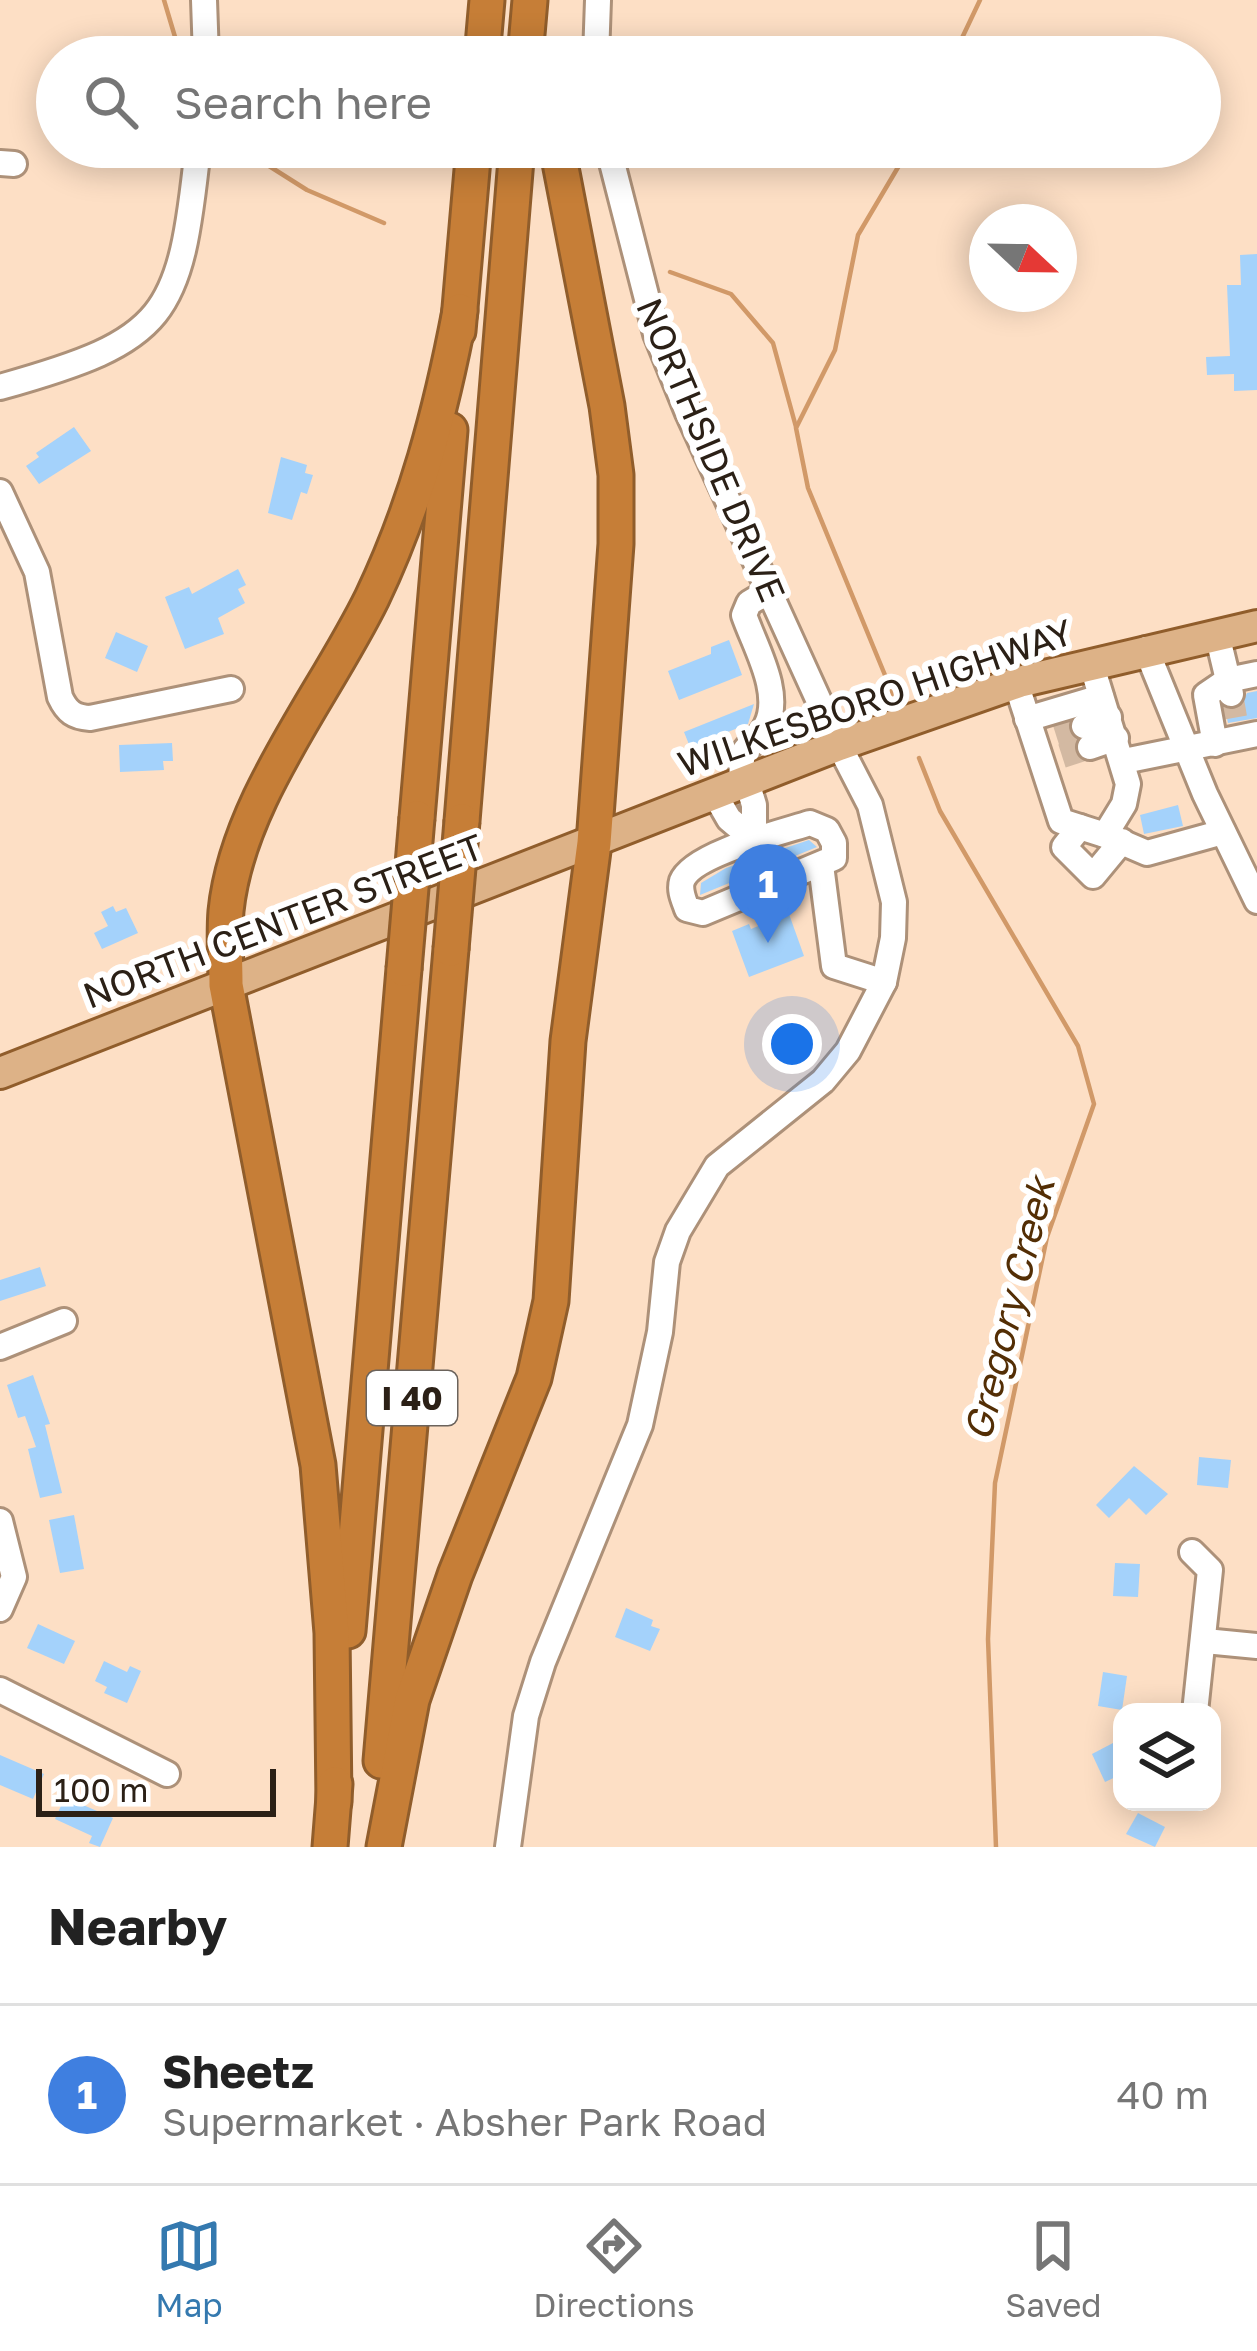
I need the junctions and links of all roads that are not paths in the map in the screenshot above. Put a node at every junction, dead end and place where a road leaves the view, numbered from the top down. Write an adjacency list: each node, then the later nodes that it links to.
1 (204, 0): 6 (street)
2 (487, 0): 7 (highway)
3 (530, 0): 8 (highway)
4 (542, 0): 9 (highway)
5 (598, 0): 10 (street)
6 (205, 36)
7 (484, 36)
8 (527, 36)
9 (544, 36)
10 (597, 36)
11 (196, 168): 17 (street)
12 (472, 168): 16 (highway, I 40)
13 (515, 168): 57 (highway, I 40, bridge)
14 (561, 168): 39 (highway)
15 (613, 168): 19 (street, NORTHSIDE DRIVE)
16 (460, 311): 43 (highway); 55 (highway, I 40, bridge)
17 (0, 388)
18 (0, 492): 27 (street)
19 (769, 591): 32 (street, NORTHSIDE DRIVE); 34 (street)
20 (1257, 626): 21 (main road, WILKESBORO HIGHWAY)
21 (1216, 634): 22 (main road, WILKESBORO HIGHWAY); 26 (street)
22 (1146, 649): 23 (main road, WILKESBORO HIGHWAY); 33 (street)
23 (1091, 663): 25 (main road, WILKESBORO HIGHWAY); 28 (street)
24 (1257, 674): 26 (street)
25 (1016, 683): 31 (street); 32 (main road, WILKESBORO HIGHWAY)
26 (1229, 687): 29 (street)
27 (231, 689)
28 (1113, 728): 30 (street); 31 (street); 33 (street); 37 (street)
29 (1237, 735): 33 (street)
30 (1087, 736)
31 (1044, 743): 35 (street)
32 (839, 745): 34 (main road, WILKESBORO HIGHWAY); 42 (street, NORTHSIDE DRIVE)
33 (1187, 750): 36 (street)
34 (743, 783): 38 (street); 39 (main road, WILKESBORO HIGHWAY)
35 (1080, 827): 37 (street); 37 (street)
36 (1222, 832): 37 (street); 41 (street)
37 (1114, 838)
38 (754, 840): 40 (street); 40 (street)
39 (594, 843): 43 (main road, NORTH CENTER STREET); 58 (highway)
40 (821, 865): 42 (street)
41 (1257, 901)
42 (884, 982): 59 (street, NORTHSIDE DRIVE)
43 (226, 985): 44 (main road, NORTH CENTER STREET); 55 (highway)
44 (0, 1073)
45 (64, 1321): 46 (street)
46 (0, 1347)
47 (0, 1521): 49 (street)
48 (1192, 1552): 50 (street)
49 (0, 1609)
50 (1205, 1641): 51 (street); 53 (street)
51 (1257, 1646)
52 (0, 1690): 54 (street)
53 (1196, 1703)
54 (167, 1774)
55 (334, 1802): 56 (highway, I 40)
56 (330, 1847)
57 (374, 1847)
58 (384, 1847)
59 (508, 1847)

